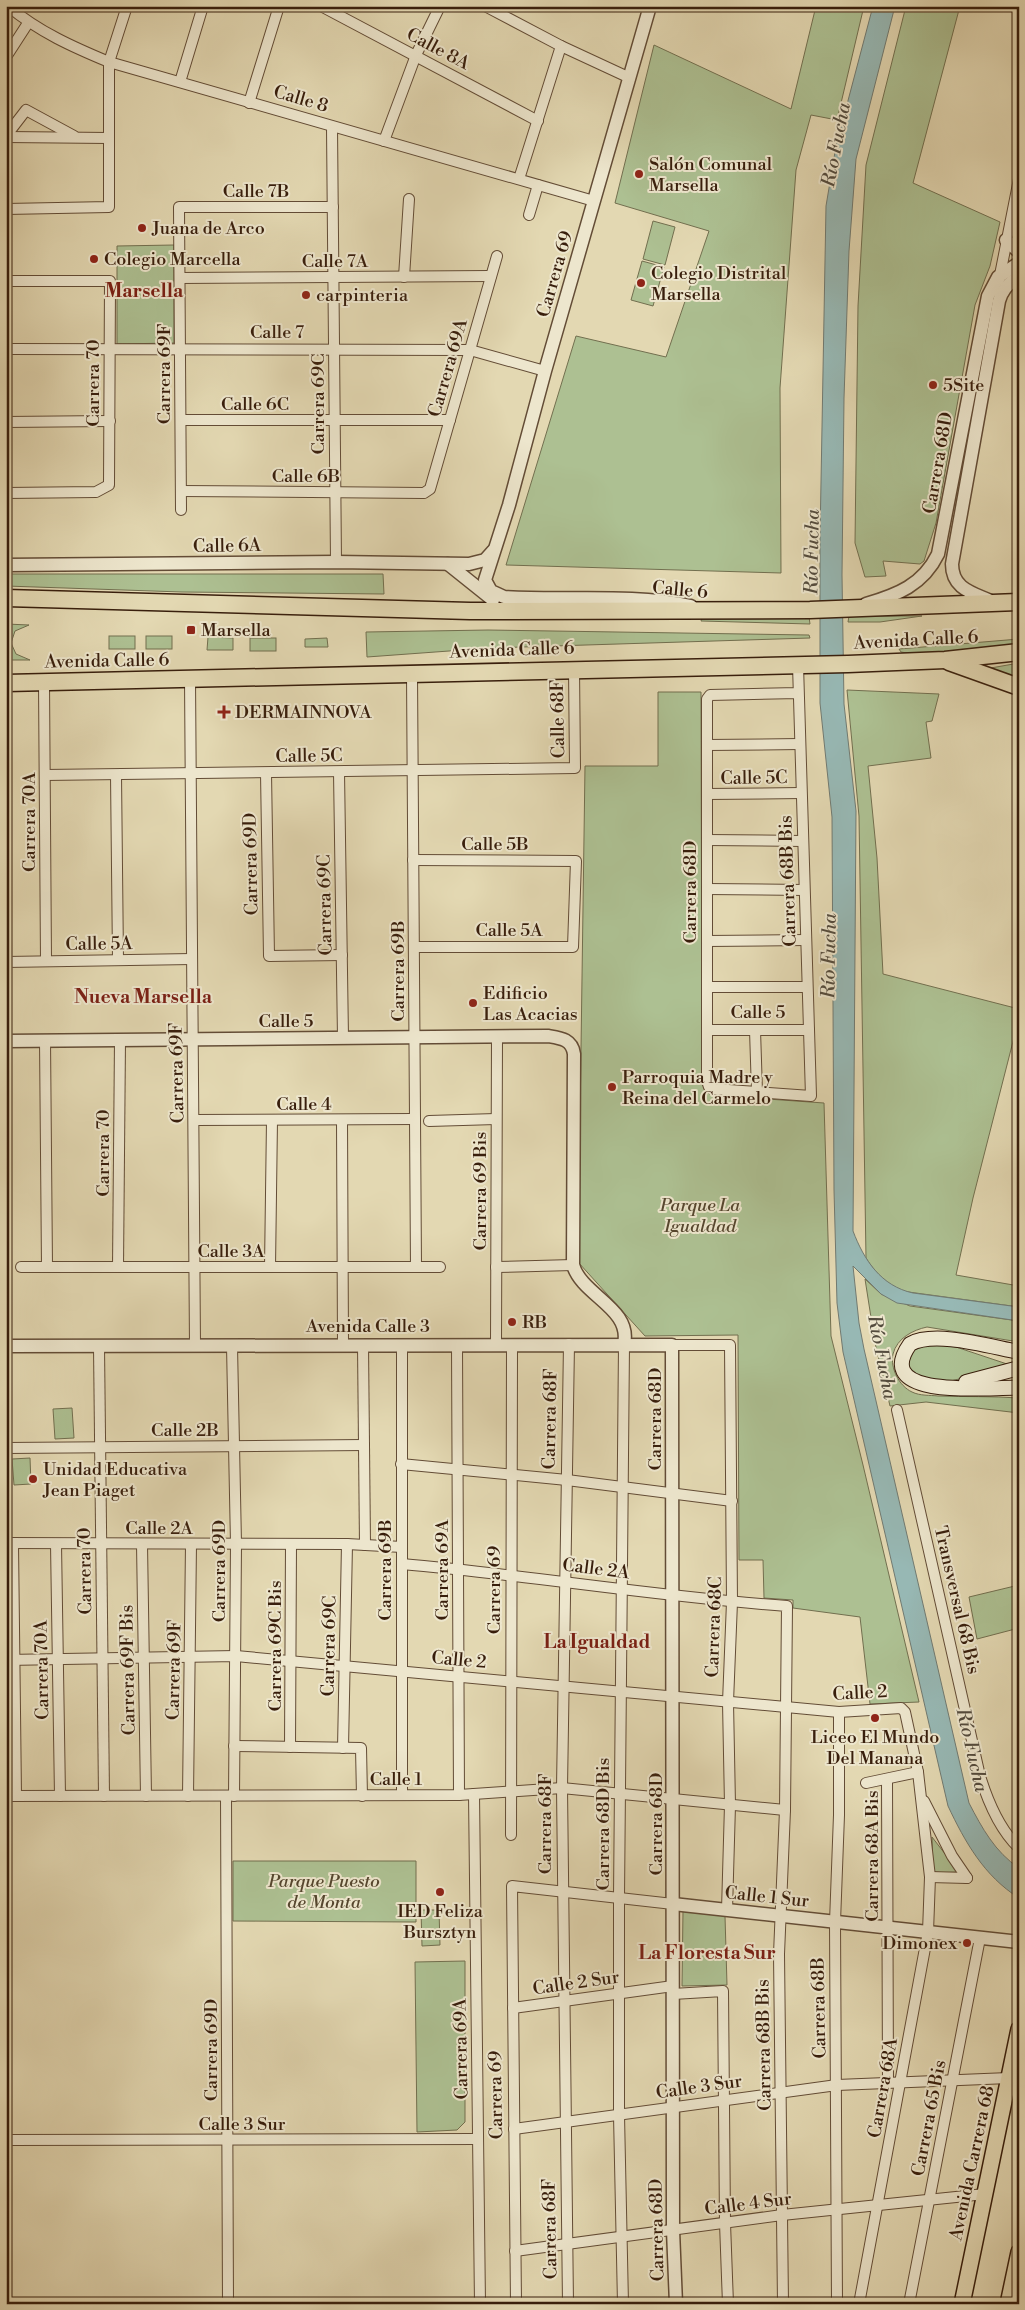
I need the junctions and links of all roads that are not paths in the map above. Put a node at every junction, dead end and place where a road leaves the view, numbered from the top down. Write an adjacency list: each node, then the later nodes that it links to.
1 (8, 6): 9 (street, Calle 8)
2 (127, 6): 13 (street)
3 (203, 6): 15 (street)
4 (279, 6): 16 (street)
5 (321, 6): 11 (street, Calle 8A)
6 (440, 6): 11 (street)
7 (485, 6): 10 (street)
8 (650, 6): 14 (street, Carrera 69)
9 (28, 23): 12 (street); 13 (street, Calle 8)
10 (561, 46): 14 (street); 17 (street)
11 (416, 55): 17 (street, Calle 8A); 22 (street)
12 (6, 57)
13 (109, 62): 15 (street, Calle 8); 21 (street)
14 (630, 78): 27 (street, Carrera 69)
15 (180, 82): 16 (street, Calle 8)
16 (249, 103): 18 (street, Calle 8)
17 (538, 121): 23 (street)
18 (332, 127): 22 (street, Calle 8); 29 (street, Carrera 69C)
19 (6, 137): 20 (street); 20 (street)
20 (75, 137): 21 (street)
21 (109, 138): 30 (street)
22 (384, 141): 23 (street, Calle 8)
23 (518, 179): 25 (street, Calle 8)
24 (1019, 179): 32 (street, Carrera 68D)
25 (538, 185): 27 (street, Calle 8); 31 (street)
26 (409, 199): 39 (street)
27 (594, 200): 49 (street, Carrera 69)
28 (179, 207): 29 (street, Calle 7B); 41 (street, Carrera 69F)
29 (333, 207): 38 (street, Carrera 69C)
30 (6, 209)
31 (529, 215)
32 (1006, 240): 33 (street); 37 (street, Carrera 68D)
33 (1019, 252)
34 (497, 256): 36 (street, Carrera 69A)
35 (1019, 263): 37 (street)
36 (491, 276): 39 (street, Calle 7A); 48 (street, Carrera 69A)
37 (998, 276): 43 (street, Carrera 68D); 69 (street, Carrera 68D)
38 (334, 277): 39 (street, Calle 7A); 41 (street, Calle 7A); 47 (street, Carrera 69C)
39 (404, 277)
40 (1019, 277): 43 (street)
41 (180, 278): 45 (street, Carrera 69F)
42 (6, 281): 44 (street, Carrera 70)
43 (1000, 297): 68 (street, Carrera 68D)
44 (110, 348): 45 (street, Calle 7); 46 (street, Calle 7); 53 (street, Carrera 70)
45 (180, 348): 47 (street, Calle 7); 50 (street, Carrera 69F)
46 (6, 349)
47 (334, 349): 48 (street, Calle 7); 51 (street, Carrera 69C)
48 (470, 350): 49 (street, Calle 7); 52 (street, Carrera 69A)
49 (545, 371): 60 (street, Carrera 69)
50 (181, 420): 51 (street, Calle 6C); 56 (street, Carrera 69F)
51 (334, 420): 52 (street, Calle 6C); 57 (street, Carrera 69C)
52 (450, 420): 55 (street, Carrera 69A)
53 (110, 421): 54 (street); 58 (street, Carrera 70)
54 (6, 422)
55 (430, 489): 57 (street, Calle 6B)
56 (181, 491): 57 (street, Calle 6B); 59 (street, Carrera 69F)
57 (335, 492): 61 (street, Carrera 69C)
58 (6, 493)
59 (181, 510)
60 (493, 550): 62 (street); 64 (street, Carrera 69)
61 (336, 562): 62 (street, Calle 6A); 63 (street, Calle 6A)
62 (448, 564): 67 (street)
63 (6, 565)
64 (487, 586): 71 (street, Calle 6)
65 (6, 598): 70 (highway, Avenida Calle 6)
66 (1019, 602): 68 (highway, Avenida Calle 6)
67 (500, 603): 70 (highway); 71 (street, Calle 6)
68 (995, 603): 69 (highway, Avenida Calle 6)
69 (851, 608): 71 (highway, Avenida Calle 6)
70 (470, 611): 71 (highway, Avenida Calle 6)
71 (717, 611)
72 (1019, 652): 73 (highway, Avenida Calle 6)
73 (945, 660): 74 (highway, Avenida Calle 6); 80 (highway)
74 (804, 665): 75 (highway, Avenida Calle 6); 81 (street, Carrera 68B Bis)
75 (574, 668): 76 (highway, Avenida Calle 6); 84 (street, Calle 68F)
76 (412, 674): 77 (highway, Avenida Calle 6); 85 (street, Carrera 69B)
77 (190, 679): 78 (highway, Avenida Calle 6); 88 (street, Carrera 69F)
78 (44, 682): 79 (highway, Avenida Calle 6); 90 (street, Carrera 70A)
79 (6, 683)
80 (1019, 687)
81 (798, 693): 82 (street, Carrera 68B Bis); 83 (street, Carrera 68D)
82 (800, 744): 83 (street); 91 (street, Carrera 68B Bis)
83 (707, 745): 92 (street, Carrera 68D)
84 (575, 768): 85 (street, Calle 5C)
85 (412, 771): 87 (street, Calle 5C); 95 (street, Carrera 69B)
86 (266, 772): 87 (street, Calle 5C); 88 (street, Calle 5C); 102 (street, Carrera 69D)
87 (339, 772): 102 (street, Carrera 69C)
88 (191, 773): 89 (street, Calle 5C); 104 (street, Carrera 69F)
89 (116, 774): 90 (street, Calle 5C); 103 (street)
90 (44, 775): 105 (street, Carrera 70A)
91 (802, 793): 92 (street, Calle 5C); 94 (street, Carrera 68B Bis)
92 (707, 794): 93 (street, Carrera 68D)
93 (707, 840): 94 (street); 96 (street, Carrera 68D)
94 (803, 841): 97 (street, Carrera 68B Bis)
95 (413, 860): 100 (street, Calle 5B); 101 (street, Carrera 69B)
96 (707, 889): 97 (street); 99 (street, Carrera 68D)
97 (804, 890): 98 (street, Carrera 68B Bis)
98 (806, 940): 99 (street); 108 (street, Carrera 68B Bis)
99 (707, 941): 107 (street, Carrera 68D)
100 (574, 946): 101 (street, Calle 5A)
101 (414, 947): 114 (street, Carrera 69B)
102 (342, 955): 113 (street, Carrera 69C)
103 (118, 960): 104 (street, Calle 5A); 105 (street, Calle 5A)
104 (192, 960): 115 (street, Carrera 69F)
105 (46, 961): 106 (street, Calle 5A)
106 (6, 962)
107 (707, 987): 108 (street); 109 (street, Carrera 68D)
108 (808, 987): 111 (street, Carrera 68B Bis)
109 (707, 1030): 110 (street, Calle 5); 119 (street, Carrera 68D)
110 (755, 1030): 111 (street, Calle 5); 119 (street)
111 (809, 1030): 119 (street, Carrera 68B Bis)
112 (497, 1037): 114 (street, Calle 5); 121 (street, Carrera 69 Bis); 126 (street, Calle 5)
113 (343, 1038): 114 (street, Calle 5); 115 (street, Calle 5)
114 (414, 1038): 120 (street, Carrera 69B)
115 (193, 1039): 117 (street, Calle 5); 122 (street, Carrera 69F)
116 (45, 1040): 117 (street, Calle 5); 118 (street, Calle 5); 128 (street)
117 (120, 1040): 129 (street, Carrera 70)
118 (6, 1041)
119 (757, 1092)
120 (415, 1119): 124 (street, Calle 4); 131 (street, Carrera 69B)
121 (496, 1119): 125 (street); 132 (street, Carrera 69 Bis)
122 (194, 1120): 123 (street, Calle 4); 133 (street, Carrera 69F)
123 (272, 1120): 124 (street, Calle 4); 134 (street)
124 (342, 1120): 130 (street)
125 (429, 1121)
126 (572, 1265): 132 (street); 140 (street)
127 (21, 1267): 128 (street, Calle 3A)
128 (47, 1267): 129 (street, Calle 3A)
129 (118, 1267): 133 (street, Calle 3A)
130 (343, 1267): 131 (street, Calle 3A); 134 (street, Calle 3A); 141 (street)
131 (416, 1267): 135 (street, Calle 3A)
132 (496, 1267): 137 (street, Carrera 69 Bis)
133 (195, 1268): 134 (street, Calle 3A); 148 (street, Carrera 69F)
134 (270, 1268)
135 (440, 1268)
136 (946, 1340): 151 (main road); 152 (main road); 154 (main road)
137 (496, 1344): 138 (street, Avenida Calle 3); 144 (street, Avenida Calle 3)
138 (512, 1344): 139 (street, Avenida Calle 3); 163 (street, Carrera 69)
139 (569, 1344): 140 (street, Avenida Calle 3); 164 (street, Carrera 68F)
140 (624, 1344): 145 (street, Avenida Calle 3); 165 (street, Carrera 68D Bis)
141 (343, 1345): 142 (street, Avenida Calle 3); 149 (street, Avenida Calle 3)
142 (363, 1345): 143 (street, Avenida Calle 3); 157 (street)
143 (402, 1345): 144 (street, Avenida Calle 3); 161 (street, Carrera 69B)
144 (457, 1345): 162 (street, Carrera 69A)
145 (672, 1345): 150 (street, Avenida Calle 3); 166 (street, Carrera 68D)
146 (6, 1346): 147 (street, Avenida Calle 3)
147 (99, 1346): 148 (street, Avenida Calle 3); 159 (street, Carrera 70)
148 (195, 1346): 149 (street, Avenida Calle 3)
149 (232, 1346): 158 (street, Carrera 69D)
150 (730, 1346): 167 (street, Carrera 68C)
151 (1019, 1352)
152 (1019, 1359)
153 (1019, 1368): 154 (main road)
154 (941, 1387): 155 (main road)
155 (1019, 1388)
156 (897, 1410): 227 (street, Transversal 68 Bis)
157 (364, 1445): 158 (street, Calle 2B); 176 (street)
158 (234, 1446): 159 (street, Calle 2B); 173 (street, Carrera 69D)
159 (100, 1447): 160 (street, Calle 2B); 170 (street, Carrera 70)
160 (6, 1448)
161 (401, 1464): 162 (street); 177 (street, Carrera 69B)
162 (457, 1469): 163 (street); 179 (street, Carrera 69A)
163 (511, 1475): 164 (street); 180 (street, Carrera 69)
164 (567, 1480): 165 (street); 181 (street, Carrera 68F)
165 (622, 1487): 166 (street); 182 (street, Carrera 68D Bis)
166 (672, 1495): 167 (street); 183 (street, Carrera 68D)
167 (732, 1501): 184 (street, Carrera 68C)
168 (10, 1544): 169 (street, Calle 2A); 191 (street)
169 (56, 1544): 170 (street, Calle 2A); 190 (street, Carrera 70A)
170 (101, 1544): 171 (street, Calle 2A); 187 (street, Carrera 70)
171 (142, 1544): 172 (street, Calle 2A); 188 (street, Carrera 69F Bis)
172 (191, 1544): 173 (street, Calle 2A); 189 (street, Carrera 69F)
173 (236, 1544): 174 (street, Calle 2A); 186 (street, Carrera 69D)
174 (292, 1544): 175 (street, Calle 2A); 192 (street, Carrera 69C Bis)
175 (347, 1544): 176 (street, Calle 2A); 193 (street, Carrera 69C)
176 (365, 1545): 177 (street, Calle 2A)
177 (402, 1547): 178 (street, Carrera 69B)
178 (402, 1564): 179 (street, Calle 2A); 194 (street, Carrera 69B)
179 (458, 1569): 180 (street, Calle 2A); 195 (street, Carrera 69A)
180 (511, 1576): 181 (street, Calle 2A); 196 (street, Carrera 69)
181 (565, 1582): 182 (street, Calle 2A); 197 (street, Carrera 68F)
182 (621, 1588): 183 (street, Calle 2A); 198 (street, Carrera 68D Bis)
183 (673, 1595): 184 (street, Calle 2A); 199 (street, Carrera 68D)
184 (732, 1602): 185 (street, Calle 2A); 200 (street, Carrera 68C)
185 (787, 1606): 201 (street, Carrera 68B Bis)
186 (236, 1656): 189 (street, Calle 2); 192 (street, Calle 2); 203 (street, Carrera 69D)
187 (102, 1658): 188 (street, Calle 2); 190 (street, Calle 2); 216 (street, Carrera 70)
188 (144, 1658): 189 (street, Calle 2); 217 (street, Carrera 69F Bis)
189 (190, 1658): 218 (street, Carrera 69F)
190 (58, 1659): 191 (street, Calle 2); 215 (street, Carrera 70A)
191 (10, 1660): 214 (street)
192 (291, 1661): 193 (street, Calle 2); 204 (street, Carrera 69C Bis)
193 (345, 1666): 194 (street, Calle 2); 205 (street, Carrera 69C)
194 (401, 1671): 195 (street, Calle 2); 213 (street, Carrera 69B)
195 (458, 1677): 196 (street, Calle 2); 221 (street, Carrera 69A)
196 (511, 1682): 197 (street, Calle 2); 210 (street, Carrera 69)
197 (564, 1687): 198 (street, Calle 2); 209 (street, Carrera 68F)
198 (620, 1692): 199 (street, Calle 2); 212 (street, Carrera 68D Bis)
199 (673, 1697): 200 (street, Calle 2); 223 (street, Carrera 68D)
200 (728, 1702): 201 (street, Calle 2); 224 (street, Carrera 68C)
201 (785, 1707): 202 (street, Calle 2); 225 (street, Carrera 68B Bis)
202 (839, 1712): 206 (street, Calle 2); 235 (street, Carrera 68B)
203 (234, 1746): 204 (street); 219 (street, Carrera 69D)
204 (290, 1747): 205 (street)
205 (343, 1748): 220 (street)
206 (918, 1772): 207 (street); 222 (street)
207 (887, 1779): 208 (street); 236 (street, Carrera 68A Bis)
208 (866, 1784)
209 (562, 1788): 210 (street, Calle 1); 212 (street, Calle 1); 230 (street, Carrera 68F)
210 (511, 1792): 211 (street, Calle 1); 226 (street, Carrera 69)
211 (474, 1794): 221 (street, Calle 1); 256 (street, Carrera 69A)
212 (619, 1794): 223 (street, Calle 1); 231 (street, Carrera 68D Bis)
213 (402, 1795): 220 (street, Calle 1); 221 (street, Calle 1)
214 (11, 1796): 215 (street, Calle 1)
215 (60, 1796): 216 (street, Calle 1)
216 (104, 1796): 217 (street, Calle 1)
217 (146, 1796): 218 (street, Calle 1)
218 (188, 1796): 219 (street, Calle 1)
219 (230, 1796): 220 (street, Calle 1); 258 (street, Carrera 69D)
220 (362, 1796)
221 (459, 1796)
222 (922, 1798): 228 (street, Carrera 68A); 228 (street)
223 (673, 1799): 224 (street, Calle 1); 232 (street, Carrera 68D)
224 (730, 1805): 225 (street, Calle 1); 233 (street, Carrera 68C)
225 (785, 1810): 234 (street, Carrera 68B Bis)
226 (511, 1835)
227 (1019, 1848)
228 (930, 1877): 237 (street, Carrera 68A)
229 (512, 1886): 230 (street, Calle 1 Sur); 243 (street, Carrera 69)
230 (563, 1892): 231 (street, Calle 1 Sur); 242 (street, Carrera 68F)
231 (619, 1898): 232 (street, Calle 1 Sur); 241 (street, Carrera 68D Bis)
232 (673, 1904): 233 (street, Calle 1 Sur); 240 (street, Carrera 68D)
233 (727, 1910): 234 (street, Calle 1 Sur)
234 (781, 1916): 235 (street, Calle 1 Sur); 250 (street, Carrera 68B Bis)
235 (835, 1922): 236 (street, Calle 1 Sur); 249 (street, Carrera 68B)
236 (888, 1928): 237 (street, Calle 1 Sur); 248 (street, Carrera 68A Bis)
237 (928, 1932): 238 (street, Calle 1 Sur); 247 (street, Carrera 68A)
238 (980, 1938): 239 (street, Calle 1 Sur); 246 (street, Carrera 65 Bis)
239 (1019, 1942)
240 (673, 1990): 241 (street, Calle 2 Sur); 251 (street, Calle 2 Sur); 252 (street, Carrera 68D)
241 (620, 1993): 242 (street, Calle 2 Sur); 253 (street, Carrera 68D Bis)
242 (565, 2000): 243 (street, Calle 2 Sur); 254 (street, Carrera 68F)
243 (513, 2008): 255 (street, Carrera 69)
244 (1019, 2029): 245 (main road, Avenida Carrera 68)
245 (1009, 2078): 246 (street, Calle 3 Sur); 259 (main road, Avenida Carrera 68)
246 (952, 2080): 247 (street, Calle 3 Sur); 260 (street, Carrera 65 Bis)
247 (900, 2082): 248 (street, Calle 3 Sur); 261 (street, Carrera 68A)
248 (888, 2083): 249 (street, Calle 3 Sur)
249 (837, 2085): 250 (street, Calle 3 Sur); 262 (street, Carrera 68B)
250 (782, 2092): 251 (street, Calle 3 Sur); 263 (street, Carrera 68B Bis)
251 (725, 2100): 252 (street, Calle 3 Sur); 264 (street)
252 (673, 2107): 253 (street, Calle 3 Sur); 265 (street, Carrera 68D)
253 (619, 2115): 254 (street, Calle 3 Sur); 266 (street, Carrera 68D Bis)
254 (566, 2122): 255 (street, Calle 3 Sur); 267 (street, Carrera 68F)
255 (514, 2129): 268 (street, Carrera 69)
256 (478, 2139): 258 (street, Calle 3 Sur); 272 (street, Carrera 69A)
257 (6, 2140): 258 (street, Calle 3 Sur)
258 (228, 2140): 271 (street, Carrera 69D)
259 (985, 2194): 260 (street, Calle 4 Sur); 282 (main road, Avenida Carrera 68)
260 (929, 2200): 261 (street, Calle 4 Sur); 281 (street, Carrera 65 Bis)
261 (878, 2205): 262 (street, Calle 4 Sur); 280 (street, Carrera 68A)
262 (838, 2210): 263 (street, Calle 4 Sur); 279 (street, Carrera 68B)
263 (782, 2216): 264 (street, Calle 4 Sur); 278 (street, Carrera 68B Bis)
264 (725, 2223): 265 (street, Calle 4 Sur); 277 (street)
265 (673, 2230): 266 (street, Calle 4 Sur); 276 (street, Carrera 68D)
266 (621, 2237): 267 (street, Calle 4 Sur); 275 (street, Carrera 68D Bis)
267 (567, 2244): 268 (street, Calle 4 Sur); 274 (street, Carrera 68F)
268 (515, 2251): 273 (street, Carrera 69)
269 (1019, 2252): 283 (main road)
270 (1019, 2302): 284 (street)
271 (228, 2304)
272 (480, 2304)
273 (516, 2304)
274 (568, 2304)
275 (623, 2304)
276 (676, 2304)
277 (728, 2304)
278 (783, 2304)
279 (838, 2304)
280 (859, 2304)
281 (909, 2304)
282 (962, 2304)
283 (1008, 2304)
284 (1012, 2304)

